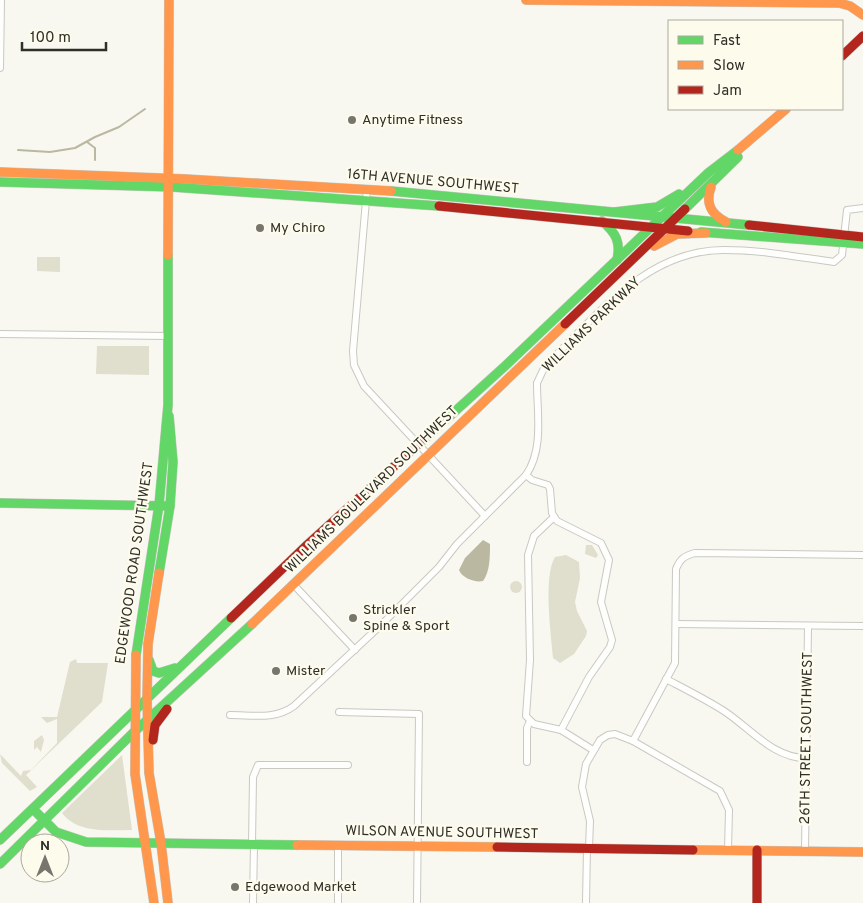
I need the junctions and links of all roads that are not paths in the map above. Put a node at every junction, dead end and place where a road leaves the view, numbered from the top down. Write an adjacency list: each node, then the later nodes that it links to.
1 (1, 0): 8 (street)
2 (169, 0): 14 (main road, EDGEWOOD ROAD SOUTHWEST)
3 (526, 0): 4 (main road)
4 (649, 1): 5 (main road)
5 (863, 15)
6 (863, 36): 7 (main road)
7 (843, 55)
8 (0, 68)
9 (785, 110): 10 (main road, WILLIAMS BOULEVARD SOUTHWEST)
10 (759, 134): 12 (main road, WILLIAMS BOULEVARD SOUTHWEST); 15 (main road, WILLIAMS BOULEVARD SOUTHWEST)
11 (0, 172): 14 (main road, 16TH AVENUE SOUTHWEST)
12 (708, 174): 19 (main road); 20 (main road, WILLIAMS BOULEVARD SOUTHWEST)
13 (0, 182): 14 (main road, 16TH AVENUE SOUTHWEST)
14 (169, 183): 16 (main road, 16TH AVENUE SOUTHWEST); 17 (main road, 16TH AVENUE SOUTHWEST); 34 (main road, EDGEWOOD ROAD SOUTHWEST)
15 (712, 184): 21 (main road, WILLIAMS BOULEVARD SOUTHWEST); 23 (main road)
16 (367, 190): 17 (street); 19 (main road, 16TH AVENUE SOUTHWEST)
17 (366, 201): 22 (main road, 16TH AVENUE SOUTHWEST); 36 (street)
18 (863, 208): 27 (street, WILLIAMS PARKWAY)
19 (615, 212): 20 (main road, 16TH AVENUE SOUTHWEST)
20 (663, 216): 21 (main road, 16TH AVENUE SOUTHWEST); 24 (main road, WILLIAMS BOULEVARD SOUTHWEST)
21 (677, 218): 23 (main road, 16TH AVENUE SOUTHWEST); 25 (main road, WILLIAMS BOULEVARD SOUTHWEST)
22 (602, 221): 24 (main road, 16TH AVENUE SOUTHWEST); 31 (main road)
23 (726, 222): 27 (main road, 16TH AVENUE SOUTHWEST)
24 (652, 226): 25 (main road, 16TH AVENUE SOUTHWEST); 31 (main road, WILLIAMS BOULEVARD SOUTHWEST)
25 (666, 228): 26 (main road, 16TH AVENUE SOUTHWEST); 32 (main road, WILLIAMS BOULEVARD SOUTHWEST)
26 (706, 233): 29 (main road, 16TH AVENUE SOUTHWEST); 32 (main road)
27 (845, 234): 28 (main road, 16TH AVENUE SOUTHWEST); 29 (street, WILLIAMS PARKWAY)
28 (863, 237)
29 (844, 243): 30 (main road, 16TH AVENUE SOUTHWEST); 38 (street, WILLIAMS PARKWAY)
30 (863, 244)
31 (617, 260): 36 (main road, WILLIAMS BOULEVARD SOUTHWEST)
32 (633, 260): 37 (main road, WILLIAMS BOULEVARD SOUTHWEST)
33 (0, 334): 34 (street)
34 (167, 336): 35 (main road, EDGEWOOD ROAD SOUTHWEST)
35 (168, 405): 40 (main road, EDGEWOOD ROAD SOUTHWEST); 41 (main road, EDGEWOOD ROAD SOUTHWEST)
36 (419, 444): 37 (street); 51 (main road, WILLIAMS BOULEVARD SOUTHWEST)
37 (428, 454): 42 (street); 45 (main road, WILLIAMS BOULEVARD SOUTHWEST)
38 (526, 475): 42 (street, WILLIAMS PARKWAY); 43 (street)
39 (0, 503): 40 (main road)
40 (159, 505): 41 (main road); 55 (main road, EDGEWOOD ROAD SOUTHWEST)
41 (170, 506): 50 (main road, EDGEWOOD ROAD SOUTHWEST)
42 (485, 516): 49 (street, WILLIAMS PARKWAY)
43 (554, 517): 59 (street); 60 (street)
44 (863, 555): 46 (street)
45 (294, 584): 49 (street); 53 (main road, WILLIAMS BOULEVARD SOUTHWEST)
46 (676, 624): 47 (street); 52 (street)
47 (808, 626): 48 (street); 64 (street, 26TH STREET SOUTHWEST)
48 (863, 626)
49 (355, 650): 57 (street, WILLIAMS PARKWAY)
50 (148, 657): 51 (main road); 54 (main road, EDGEWOOD ROAD SOUTHWEST)
51 (185, 662): 54 (main road, WILLIAMS BOULEVARD SOUTHWEST)
52 (666, 678): 62 (street); 64 (street)
53 (184, 687): 58 (main road, WILLIAMS BOULEVARD SOUTHWEST); 67 (main road)
54 (147, 699): 55 (main road, WILLIAMS BOULEVARD SOUTHWEST); 58 (main road, EDGEWOOD ROAD SOUTHWEST)
55 (134, 712): 61 (main road, EDGEWOOD ROAD SOUTHWEST); 68 (main road, WILLIAMS BOULEVARD SOUTHWEST)
56 (339, 712): 75 (street)
57 (230, 715)
58 (148, 720): 61 (main road, WILLIAMS BOULEVARD SOUTHWEST); 67 (main road, EDGEWOOD ROAD SOUTHWEST)
59 (530, 721): 60 (street); 65 (street)
60 (561, 730): 63 (street)
61 (134, 732): 69 (main road, WILLIAMS BOULEVARD SOUTHWEST); 71 (main road, EDGEWOOD ROAD SOUTHWEST)
62 (632, 741): 63 (street); 77 (street)
63 (593, 750): 76 (street)
64 (806, 758): 79 (street, 26TH STREET SOUTHWEST)
65 (527, 762)
66 (348, 765): 73 (street)
67 (149, 774): 72 (main road, EDGEWOOD ROAD SOUTHWEST)
68 (33, 809): 69 (main road, WILSON AVENUE SOUTHWEST); 70 (main road, WILLIAMS BOULEVARD SOUTHWEST)
69 (44, 820): 71 (main road, WILSON AVENUE SOUTHWEST); 81 (main road, WILLIAMS BOULEVARD SOUTHWEST)
70 (0, 840)
71 (146, 843): 72 (main road, WILSON AVENUE SOUTHWEST); 82 (main road, EDGEWOOD ROAD SOUTHWEST)
72 (161, 843): 73 (main road, WILSON AVENUE SOUTHWEST); 83 (main road, EDGEWOOD ROAD SOUTHWEST)
73 (253, 844): 74 (main road, WILSON AVENUE SOUTHWEST); 84 (street)
74 (338, 845): 75 (main road, WILSON AVENUE SOUTHWEST); 85 (street)
75 (417, 846): 76 (main road, WILSON AVENUE SOUTHWEST); 86 (street)
76 (588, 848): 77 (main road, WILSON AVENUE SOUTHWEST); 87 (street)
77 (728, 850): 78 (main road, WILSON AVENUE SOUTHWEST)
78 (757, 850): 79 (main road, WILSON AVENUE SOUTHWEST); 88 (main road)
79 (805, 851): 80 (main road, WILSON AVENUE SOUTHWEST)
80 (863, 852)
81 (0, 864)
82 (154, 903)
83 (168, 903)
84 (253, 903)
85 (338, 903)
86 (418, 903)
87 (586, 903)
88 (757, 903)

